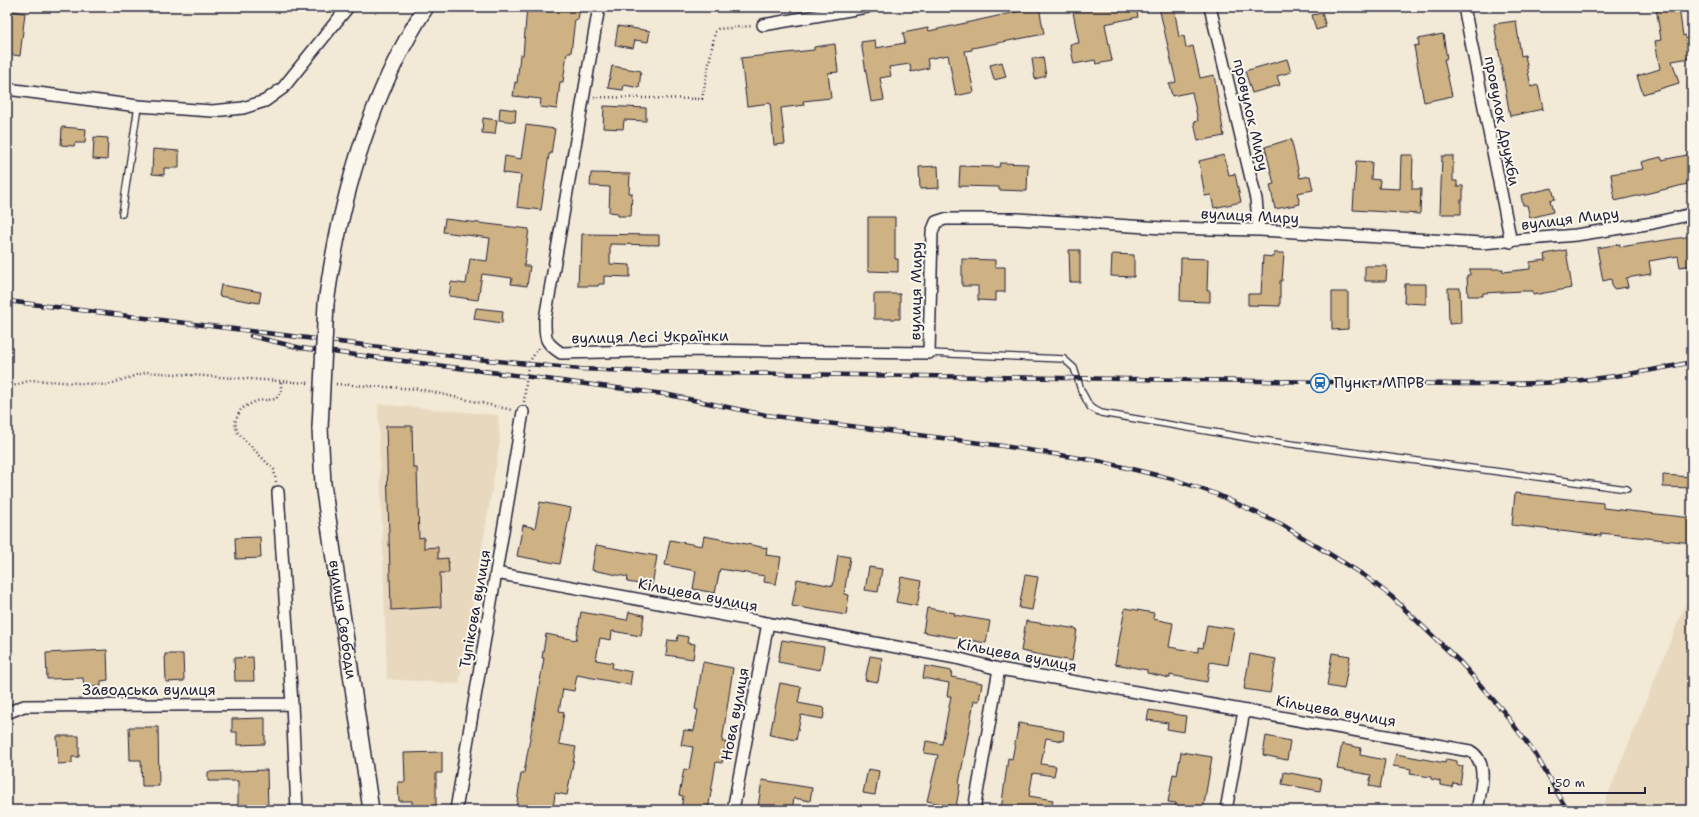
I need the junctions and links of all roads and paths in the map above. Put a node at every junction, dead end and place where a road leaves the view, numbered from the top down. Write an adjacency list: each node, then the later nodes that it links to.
1 (348, 7): 10 (street)
2 (426, 7): 33 (main road, вулиця Свободи, bridge)
3 (599, 7): 9 (street)
4 (868, 7): 7 (street)
5 (1210, 7): 13 (street, провулок Миру)
6 (1464, 7): 14 (street, провулок Дружби)
7 (764, 25): 9 (path)
8 (7, 89): 10 (street)
9 (583, 96): 15 (street)
10 (138, 106): 11 (lane)
11 (122, 214)
12 (1692, 214): 14 (street, вулиця Миру)
13 (1258, 230): 14 (street, вулиця Миру); 16 (street, вулиця Миру)
14 (1511, 242)
15 (545, 337): 16 (street, вулиця Лесі Українки); 21 (path)
16 (929, 353): 22 (lane)
17 (280, 381): 18 (path); 20 (path); 23 (path)
18 (311, 383)
19 (334, 384): 21 (path)
20 (7, 388)
21 (523, 412): 24 (street, Тупікова вулиця)
22 (1627, 489)
23 (278, 492): 29 (street)
24 (496, 573): 26 (street, Кільцева вулиця); 27 (street, Тупікова вулиця)
25 (474, 620): 27 (lane)
26 (768, 624): 28 (street, Кільцева вулиця); 35 (street, Нова вулиця)
27 (487, 627): 34 (street, Тупікова вулиця)
28 (999, 669): 30 (street, Кільцева вулиця); 36 (street)
29 (292, 704): 31 (street, Заводська вулиця); 32 (street)
30 (1244, 711): 37 (street); 38 (street, Кільцева вулиця)
31 (7, 713)
32 (297, 810)
33 (371, 810)
34 (456, 810)
35 (732, 810)
36 (974, 810)
37 (1226, 810)
38 (1477, 810)

